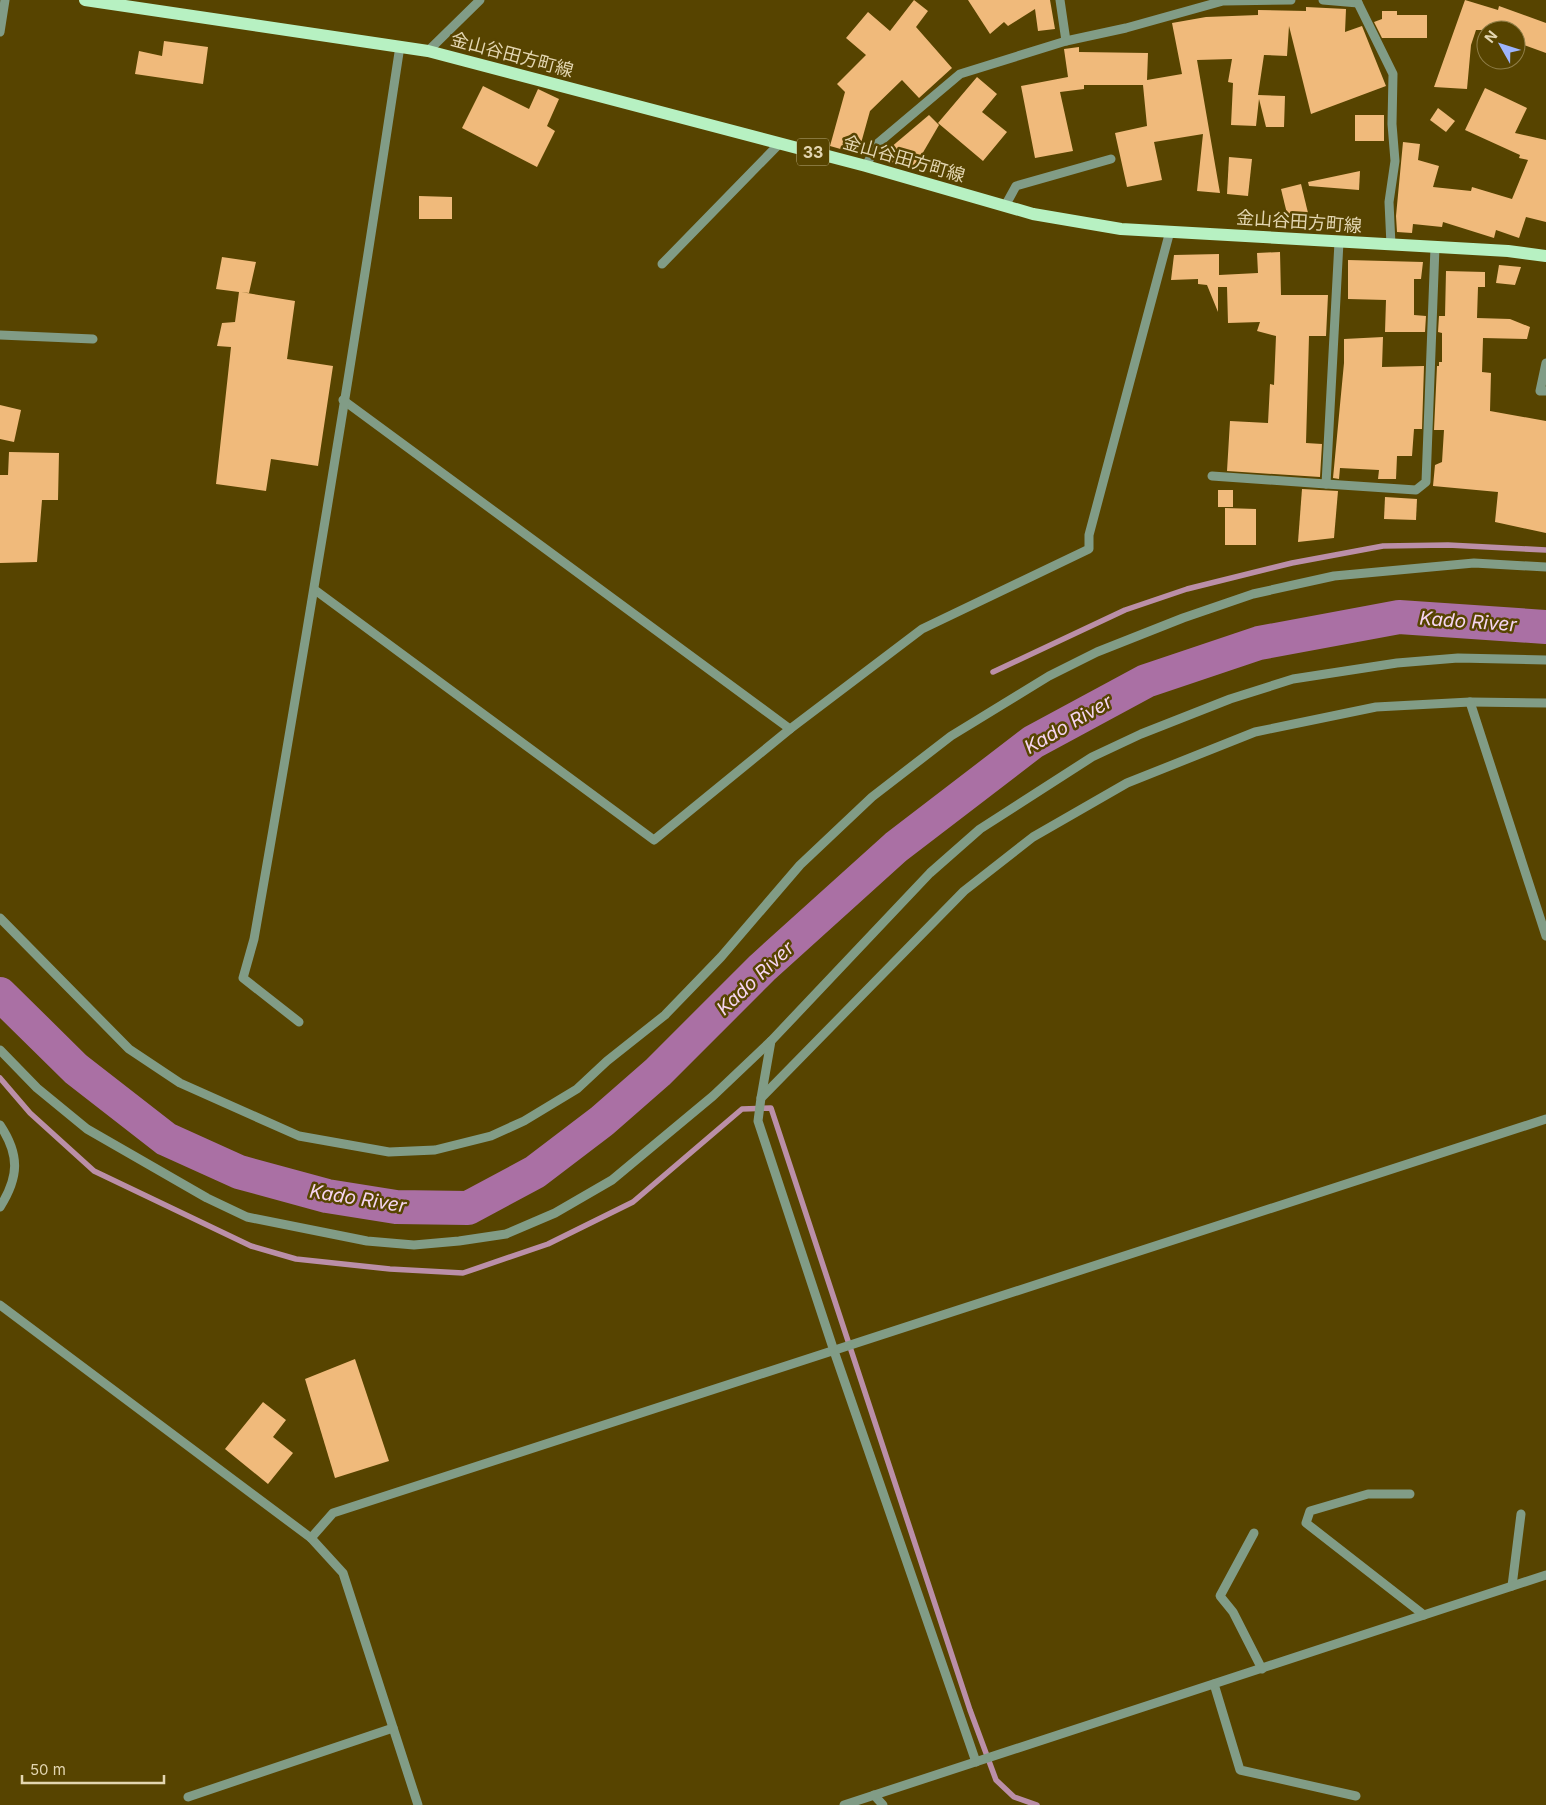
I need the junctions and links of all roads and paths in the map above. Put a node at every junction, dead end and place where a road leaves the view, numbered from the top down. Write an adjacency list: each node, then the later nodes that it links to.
1 (5, 0): 9 (street)
2 (85, 0): 8 (main road, 金山谷田方町線 / 33)
3 (480, 0): 12 (street)
4 (1060, 0): 10 (street)
5 (1291, 0): 10 (street)
6 (1324, 0): 7 (street)
7 (1360, 1): 19 (street)
8 (119, 2): 11 (main road, 金山谷田方町線 / 33)
9 (0, 32)
10 (1066, 41): 15 (street)
11 (400, 46): 12 (main road, 金山谷田方町線 / 33); 27 (street)
12 (428, 51): 13 (main road, 金山谷田方町線 / 33)
13 (780, 143): 15 (main road, 金山谷田方町線 / 33); 22 (street)
14 (1111, 159): 16 (street)
15 (866, 166): 16 (main road, 金山谷田方町線 / 33)
16 (1005, 206): 17 (main road, 金山谷田方町線 / 33)
17 (1170, 232): 18 (main road, 金山谷田方町線 / 33); 35 (street)
18 (1339, 242): 19 (main road, 金山谷田方町線 / 33); 29 (street)
19 (1391, 245): 20 (main road, 金山谷田方町線 / 33)
20 (1435, 247): 21 (main road, 金山谷田方町線 / 33); 29 (street)
21 (1546, 256)
22 (662, 264)
23 (0, 336): 24 (street)
24 (93, 339)
25 (1546, 363): 26 (street)
26 (1546, 391)
27 (343, 400): 31 (street); 35 (street)
28 (1212, 476): 29 (street)
29 (1326, 484)
30 (1546, 567): 36 (street)
31 (315, 590): 35 (street); 38 (street)
32 (1546, 660): 39 (street)
33 (1470, 702): 34 (street); 37 (street); 41 (street)
34 (1546, 703)
35 (790, 729)
36 (0, 918)
37 (1546, 936)
38 (299, 1022)
39 (771, 1041): 40 (street); 41 (street)
40 (0, 1050)
41 (761, 1098): 46 (street)
42 (1546, 1119): 46 (street)
43 (0, 1125): 44 (street)
44 (0, 1207)
45 (0, 1305): 50 (street)
46 (834, 1351): 50 (street); 57 (street)
47 (1410, 1494): 53 (street)
48 (1521, 1514): 52 (street)
49 (1254, 1534): 54 (street)
50 (311, 1538): 56 (street)
51 (1546, 1575): 52 (street)
52 (1512, 1586): 53 (street)
53 (1424, 1615): 54 (street)
54 (1262, 1668): 55 (street)
55 (1214, 1684): 57 (street); 59 (street)
56 (393, 1728): 60 (street); 61 (street)
57 (976, 1762): 58 (street)
58 (874, 1795): 62 (street); 63 (street)
59 (1356, 1796)
60 (188, 1797)
61 (418, 1805)
62 (844, 1805)
63 (883, 1805)

